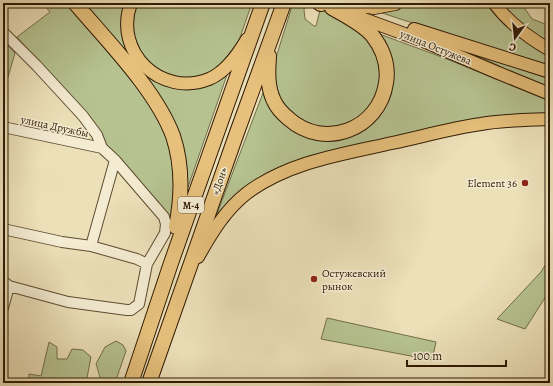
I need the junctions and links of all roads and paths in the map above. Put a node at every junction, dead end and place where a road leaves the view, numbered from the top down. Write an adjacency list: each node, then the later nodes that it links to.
1 (76, 3): 21 (highway)
2 (131, 3): 9 (main road)
3 (263, 3): 9 (highway, «Дон» / М-4)
4 (284, 3): 11 (highway, «Дон» / М-4)
5 (352, 3): 6 (highway)
6 (395, 3)
7 (494, 3): 12 (main road)
8 (329, 4): 11 (highway); 13 (main road, улица Остужева); 14 (main road, улица Остужева)
9 (254, 28): 21 (highway, «Дон» / М-4)
10 (3, 32): 17 (street)
11 (272, 35): 23 (highway, «Дон» / М-4)
12 (550, 50)
13 (550, 72)
14 (550, 94)
15 (550, 119): 23 (main road)
16 (3, 127): 17 (street, улица Дружбы)
17 (102, 148): 18 (street)
18 (115, 160): 20 (street); 22 (street)
19 (3, 229): 20 (street)
20 (91, 246): 22 (street)
21 (171, 263): 26 (highway, «Дон» / М-4)
22 (147, 264): 24 (street)
23 (186, 277): 27 (highway, «Дон» / М-4)
24 (6, 284): 25 (street)
25 (3, 308)
26 (131, 383)
27 (149, 383)

